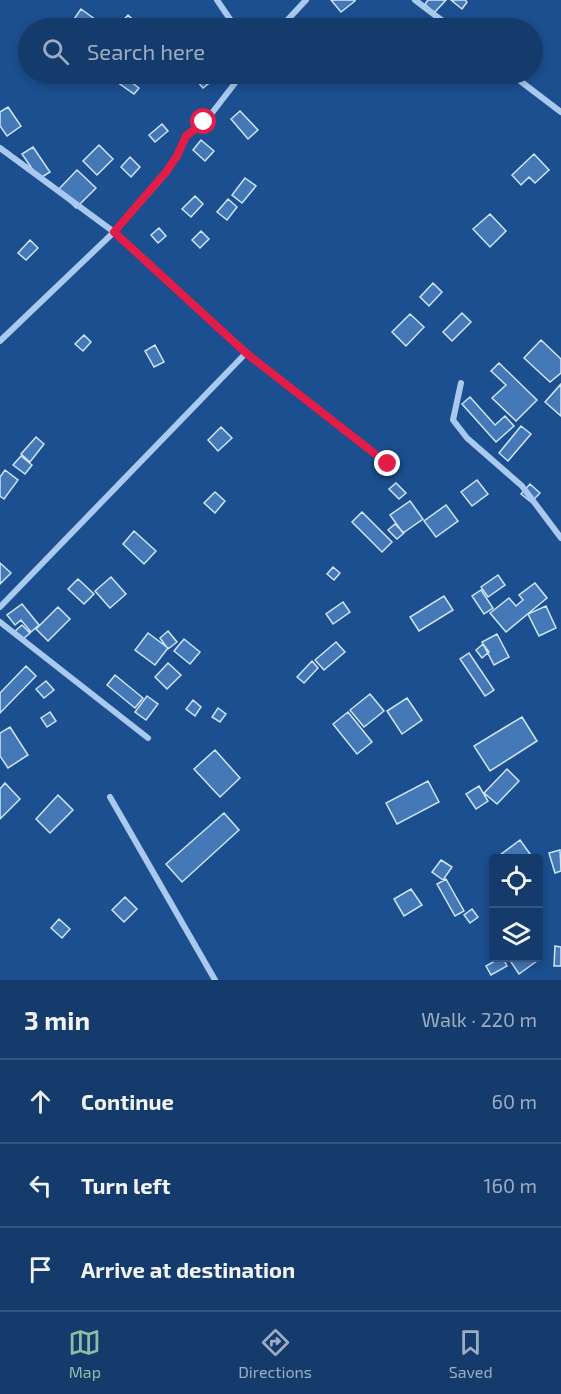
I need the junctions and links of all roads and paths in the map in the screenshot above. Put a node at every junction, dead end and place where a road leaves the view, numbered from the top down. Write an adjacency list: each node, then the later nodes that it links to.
1 (217, 0): 4 (street)
2 (306, 0): 5 (street)
3 (415, 0): 6 (street)
4 (229, 18)
5 (289, 18)
6 (439, 18)
7 (234, 84): 11 (street)
8 (524, 84): 9 (street)
9 (561, 112)
10 (0, 148): 11 (street)
11 (114, 232): 12 (street); 13 (street)
12 (0, 341)
13 (246, 353): 15 (street); 17 (street)
14 (461, 383): 16 (street)
15 (388, 464)
16 (561, 538)
17 (0, 607)
18 (0, 621): 19 (street)
19 (148, 738)
20 (110, 797): 21 (street)
21 (215, 980)

